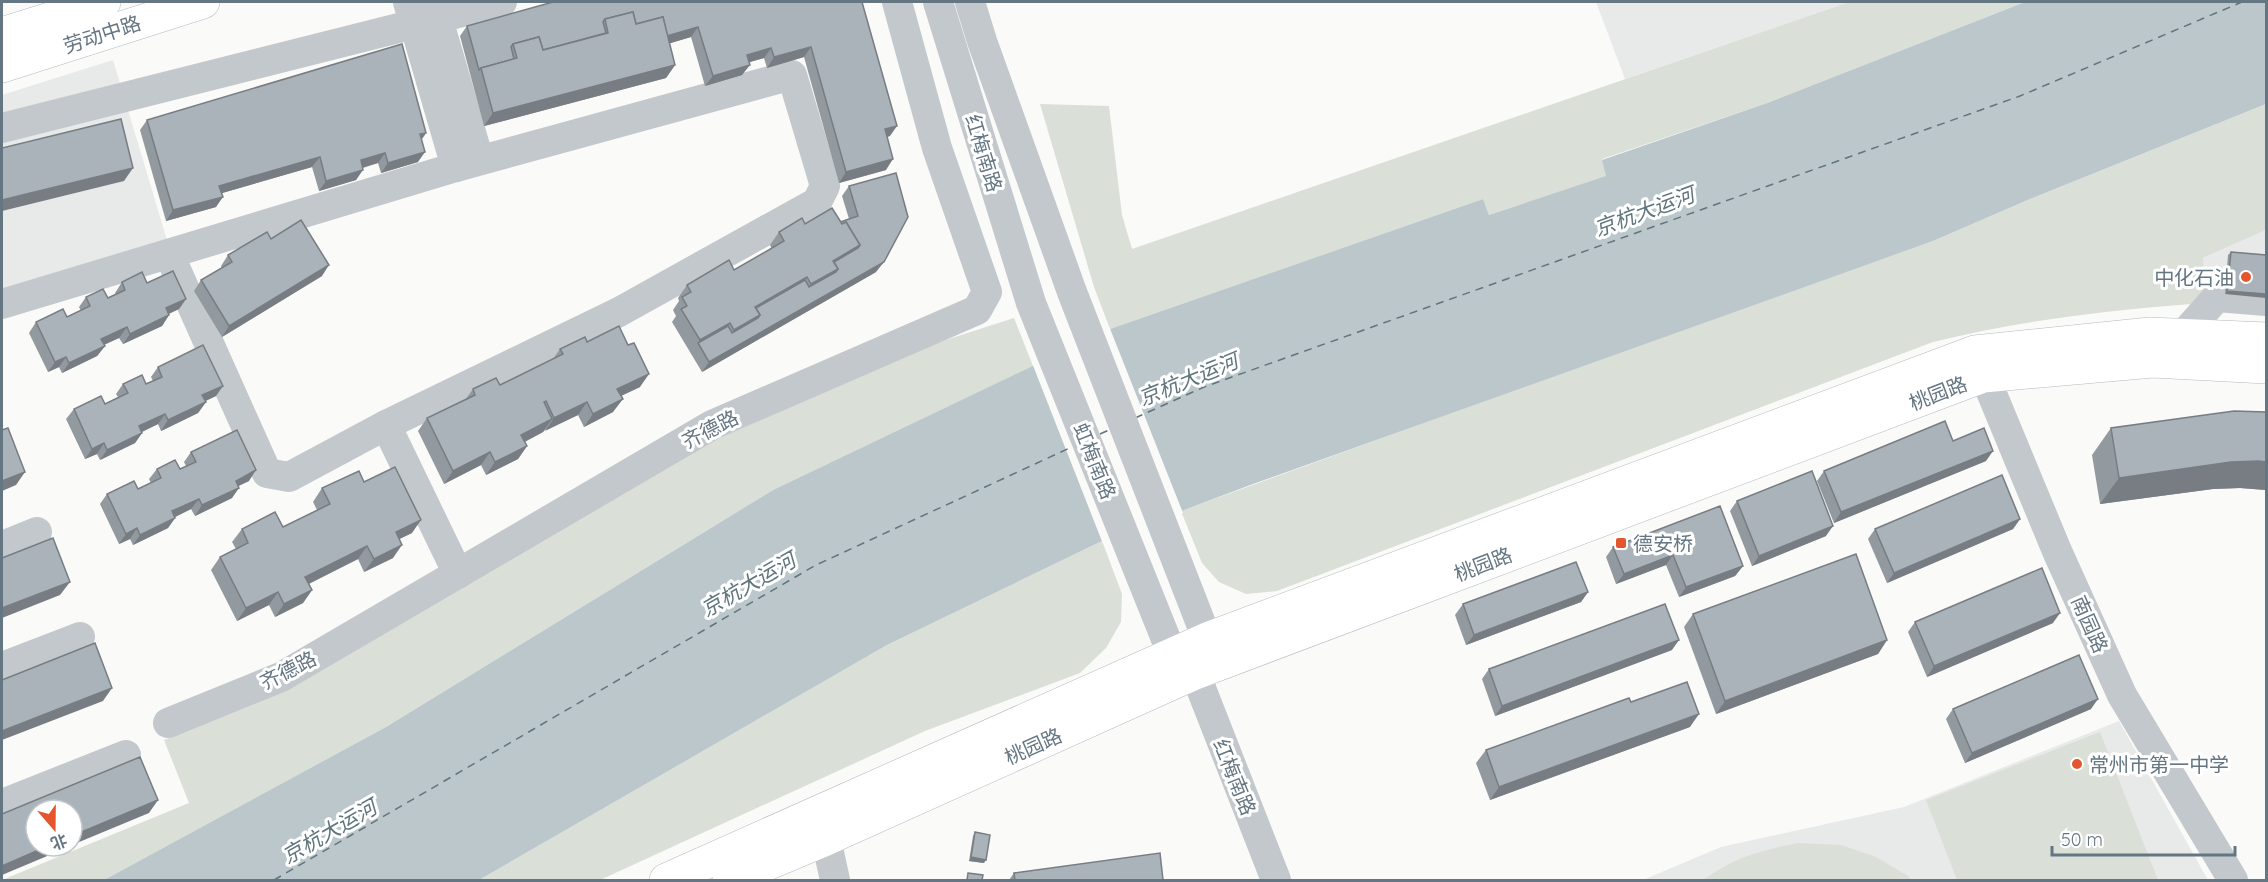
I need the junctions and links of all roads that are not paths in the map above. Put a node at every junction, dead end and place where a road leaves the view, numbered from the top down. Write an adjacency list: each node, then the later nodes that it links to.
1 (104, 2): 8 (main road, 劳动中路)
2 (203, 2): 9 (main road, 劳动中路)
3 (502, 2): 7 (street)
4 (897, 2): 26 (street, 齐德路)
5 (938, 2): 17 (street, 红梅南路)
6 (970, 2): 15 (street, 红梅南路)
7 (423, 11): 10 (street); 13 (street)
8 (2, 34)
9 (2, 66)
10 (115, 100): 11 (street); 12 (street)
11 (2, 128)
12 (123, 130)
13 (468, 164): 14 (street); 23 (street)
14 (170, 254): 18 (street); 23 (street)
15 (1072, 292): 29 (street, 虹梅南路)
16 (2266, 301): 19 (street)
17 (1031, 303): 27 (street, 虹梅南路)
18 (2, 304)
19 (2183, 335): 20 (main road, 桃园路); 21 (main road, 桃园路)
20 (2266, 339)
21 (1979, 364): 22 (main road, 桃园路); 29 (main road, 桃园路); 30 (main road, 桃园路); 40 (street, 南园路)
22 (2266, 367)
23 (386, 425): 26 (street)
24 (37, 532): 25 (street)
25 (2, 546)
26 (458, 574): 32 (street, 齐德路)
27 (1158, 618): 30 (street, 红梅南路)
28 (80, 637): 31 (street)
29 (1207, 639): 30 (main road, 桃园路)
30 (1183, 663): 35 (main road, 桃园路); 36 (main road); 39 (street, 红梅南路)
31 (2, 667)
32 (168, 723)
33 (126, 755): 34 (street)
34 (2, 804)
35 (826, 839): 37 (main road, 桃园路); 38 (street)
36 (666, 880)
37 (729, 880)
38 (835, 880)
39 (1276, 880)
40 (2233, 880)

